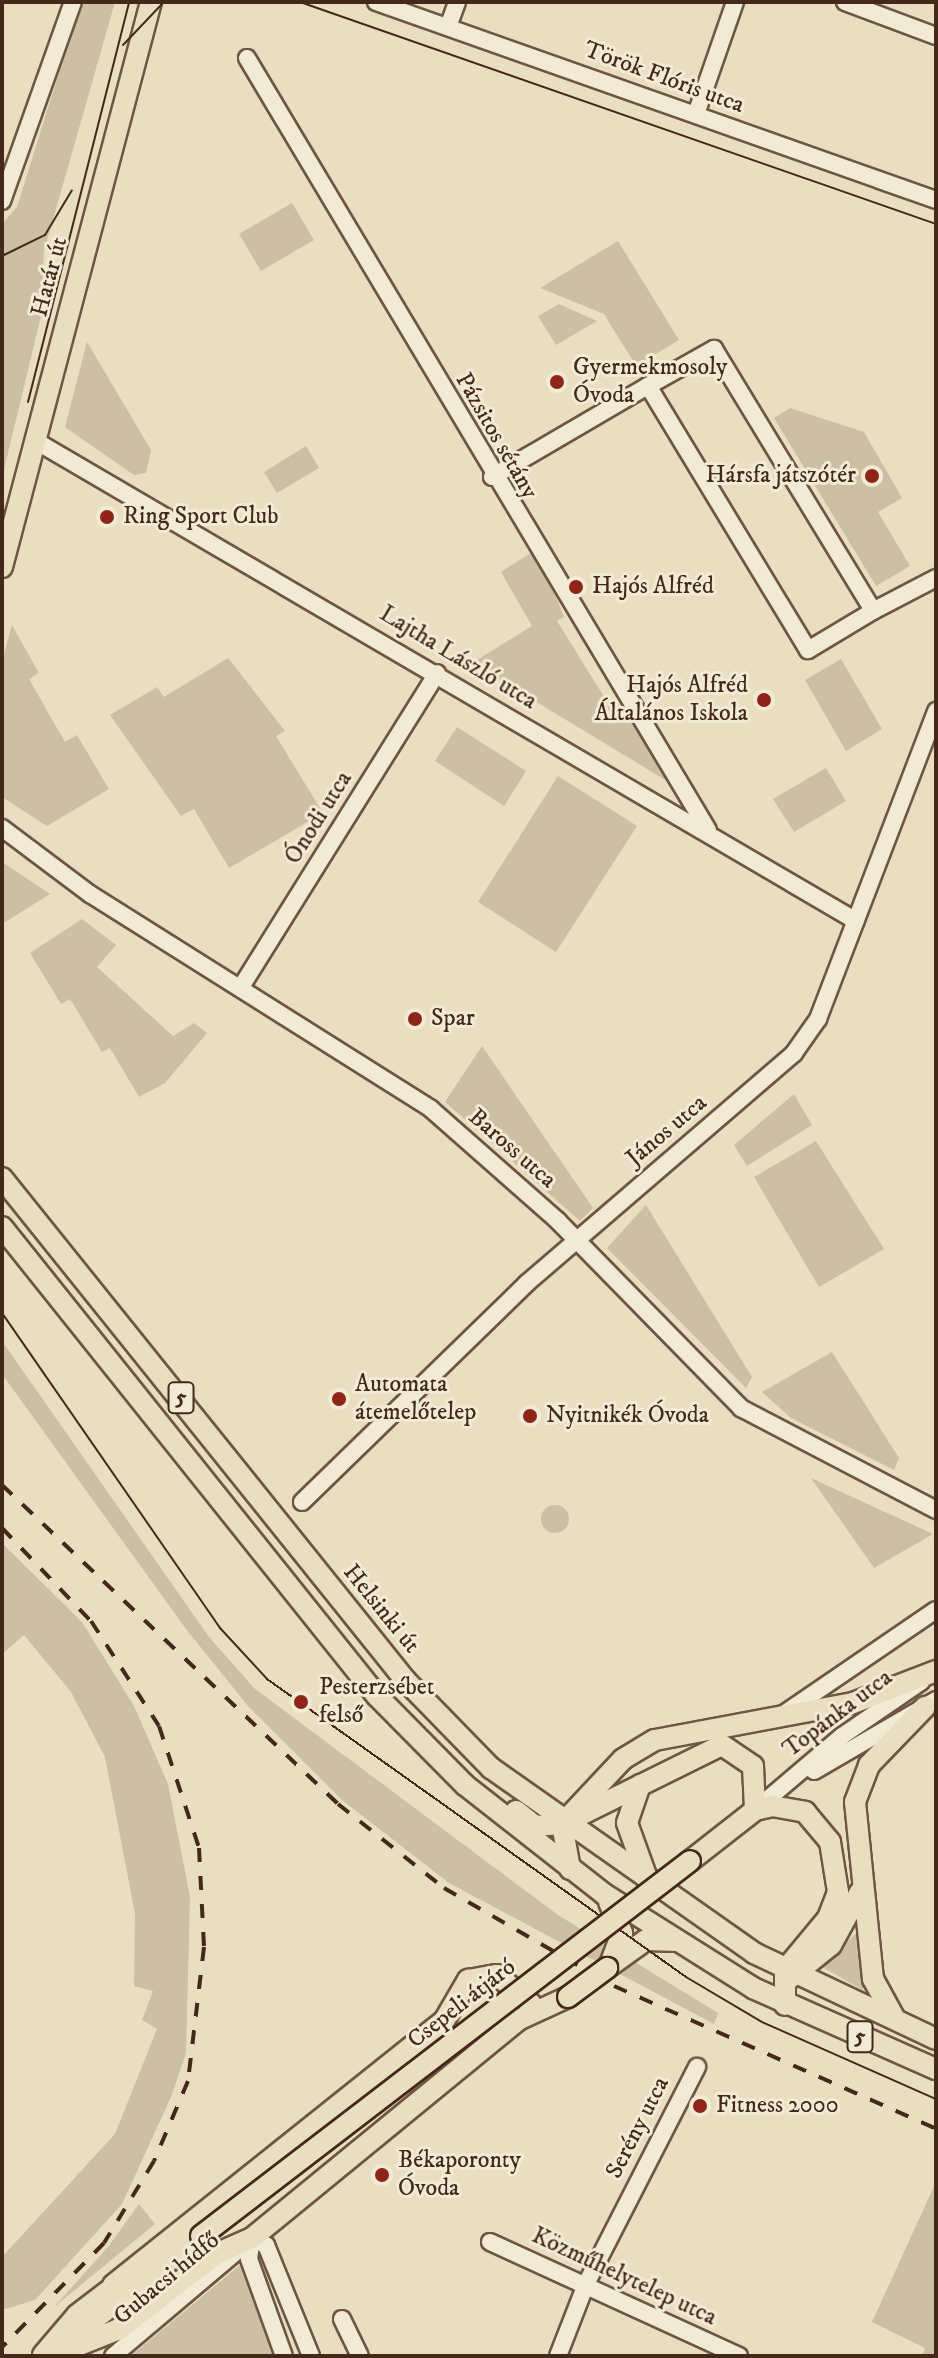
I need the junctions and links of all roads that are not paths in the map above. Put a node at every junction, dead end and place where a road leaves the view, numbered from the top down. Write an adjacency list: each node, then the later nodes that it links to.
1 (73, 2): 12 (street)
2 (151, 2): 14 (main road, Határ út)
3 (376, 2): 7 (street, Török Flóris utca)
4 (457, 2): 7 (street)
5 (735, 2): 10 (street)
6 (845, 2): 8 (street)
7 (448, 27): 10 (street, Török Flóris utca)
8 (936, 36)
9 (247, 58): 15 (street, Pázsitos sétány)
10 (696, 114): 11 (street, Török Flóris utca)
11 (936, 200)
12 (2, 201)
13 (648, 386): 15 (street); 18 (street); 18 (street)
14 (34, 440): 16 (main road, Határ út); 19 (street, Lajtha László utca)
15 (492, 477): 23 (street, Pázsitos sétány)
16 (2, 567)
17 (936, 578): 18 (street)
18 (873, 611)
19 (437, 673): 23 (street, Lajtha László utca); 27 (street, Ónodi utca)
20 (936, 711): 21 (street, János utca)
21 (933, 729): 26 (street, János utca)
22 (2, 828): 25 (street, Baross utca)
23 (711, 835): 26 (street, Lajtha László utca)
24 (2, 841): 25 (street, Baross utca)
25 (29, 852): 27 (street, Baross utca)
26 (856, 921): 30 (street, János utca)
27 (241, 987): 30 (street, Baross utca)
28 (2, 1178): 41 (main road, Helsinki út / 5)
29 (2, 1227): 37 (main road, 5)
30 (576, 1240): 31 (street, János utca); 32 (street, Baross utca)
31 (302, 1502)
32 (934, 1506)
33 (936, 1610): 36 (street, Topánka utca)
34 (936, 1672): 36 (main road); 39 (street, Topánka utca)
35 (931, 1704): 39 (street, Topánka utca); 45 (main road)
36 (781, 1716): 40 (main road)
37 (409, 1730): 43 (main road); 44 (main road, 5)
38 (640, 1785): 42 (main road); 43 (main road); 46 (main road)
39 (772, 1797): 42 (street, Topánka utca)
40 (581, 1798): 41 (main road); 43 (main road)
41 (534, 1805): 43 (main road, Helsinki út / 5)
42 (755, 1810): 49 (main road); 60 (main road, Csepeli átjáró, bridge)
43 (562, 1824): 44 (main road); 46 (main road, Helsinki út / 5)
44 (570, 1869): 47 (main road, 5)
45 (862, 1884): 52 (main road); 56 (main road)
46 (652, 1888): 50 (main road, Helsinki út / 5)
47 (604, 1894): 48 (main road, 5); 51 (main road)
48 (681, 1942): 51 (main road); 53 (main road, 5)
49 (797, 1947): 50 (main road); 52 (main road)
50 (754, 1953): 52 (main road, Helsinki út / 5)
51 (610, 1965): 55 (main road, bridge)
52 (787, 1977): 53 (main road); 54 (main road); 56 (main road, Helsinki út / 5)
53 (753, 1988): 54 (main road, 5)
54 (785, 2005): 59 (main road, 5)
55 (536, 2010): 61 (main road); 66 (main road)
56 (898, 2022): 57 (main road, Helsinki út / 5)
57 (936, 2039)
58 (697, 2067): 65 (street, Serény utca)
59 (936, 2069)
60 (201, 2236): 66 (main road, Csepeli átjáró); 68 (main road, Csepeli átjáró)
61 (252, 2238): 63 (street); 64 (street); 68 (main road); 69 (street, Gubacsi hídfő)
62 (490, 2242): 65 (street, Közműhelytelep utca)
63 (278, 2271): 64 (street); 71 (street)
64 (257, 2280): 70 (street)
65 (586, 2284): 73 (street, Serény utca); 74 (street, Közműhelytelep utca)
66 (113, 2285): 68 (main road, Csepeli átjáró)
67 (342, 2319): 72 (street)
68 (47, 2356)
69 (113, 2356)
70 (284, 2356)
71 (311, 2356)
72 (360, 2356)
73 (558, 2356)
74 (739, 2356)

